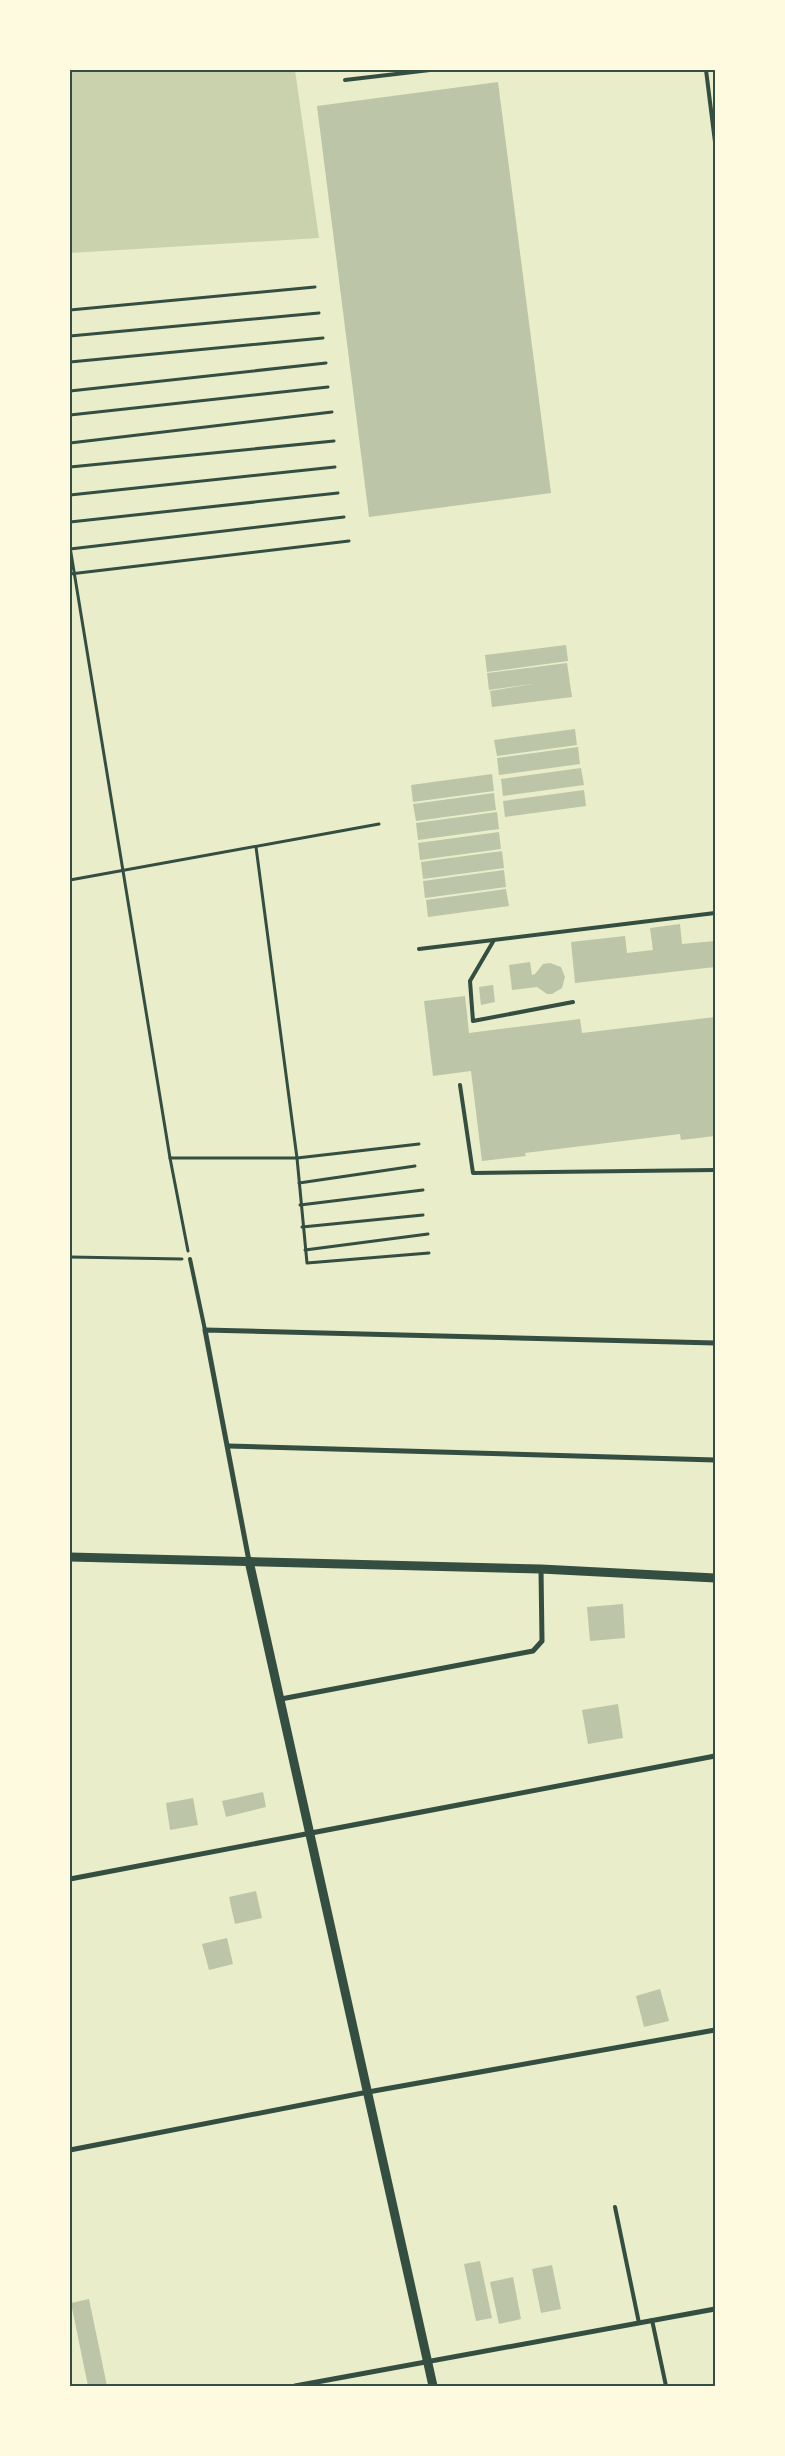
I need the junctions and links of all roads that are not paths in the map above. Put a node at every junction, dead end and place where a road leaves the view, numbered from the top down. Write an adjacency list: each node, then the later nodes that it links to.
1 (430, 70): 3 (lane)
2 (706, 70): 4 (lane)
3 (345, 80)
4 (715, 142)
5 (715, 912): 6 (lane)
6 (494, 940): 7 (lane); 8 (lane)
7 (420, 949)
8 (573, 1002)
9 (460, 1085): 10 (lane)
10 (715, 1170)
11 (190, 1259): 12 (lane)
12 (205, 1330): 13 (street); 14 (street)
13 (715, 1343)
14 (228, 1446): 15 (street); 17 (street)
15 (715, 1460)
16 (70, 1557): 17 (street)
17 (249, 1561): 18 (street); 20 (street)
18 (541, 1569): 19 (street); 20 (street)
19 (715, 1578)
20 (281, 1699): 22 (street)
21 (715, 1756): 22 (street)
22 (310, 1832): 23 (street); 25 (street)
23 (70, 1879)
24 (715, 2030): 25 (street)
25 (368, 2092): 26 (street); 31 (street)
26 (70, 2150)
27 (615, 2207): 30 (lane)
28 (715, 2309): 29 (street)
29 (652, 2320): 30 (street); 34 (lane)
30 (639, 2323): 31 (street)
31 (428, 2361): 32 (street); 33 (street)
32 (295, 2386)
33 (433, 2386)
34 (666, 2386)

